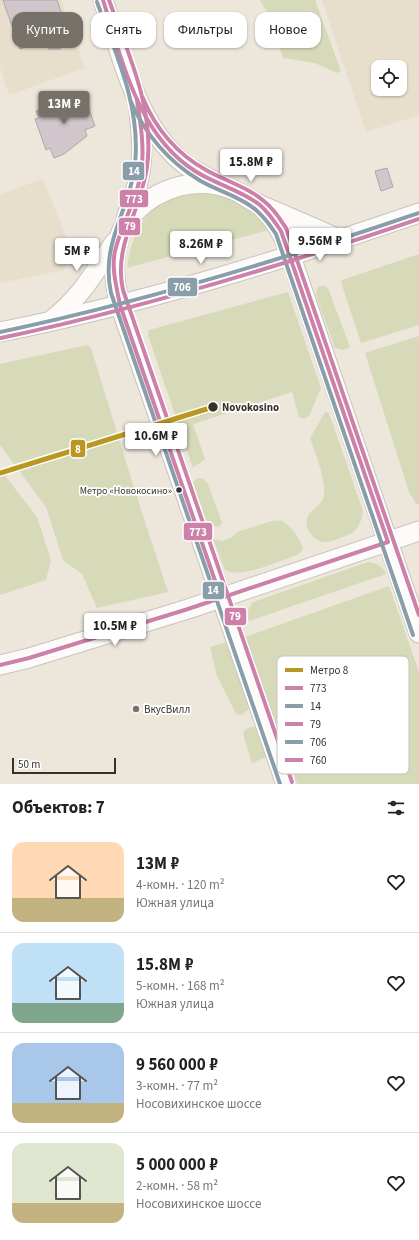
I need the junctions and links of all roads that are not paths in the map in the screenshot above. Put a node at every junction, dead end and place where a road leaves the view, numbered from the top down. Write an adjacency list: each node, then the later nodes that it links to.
1 (103, 0): 2 (street)
2 (138, 103): 3 (street); 6 (street)
3 (231, 189): 4 (street); 6 (street)
4 (258, 204): 7 (street); 8 (street)
5 (419, 213): 7 (street)
6 (122, 231): 9 (street); 10 (street)
7 (341, 240): 8 (street)
8 (290, 256): 9 (street); 13 (street)
9 (120, 304): 10 (street); 14 (street)
10 (49, 322): 11 (street)
11 (0, 332)
12 (419, 531): 13 (street)
13 (388, 542): 14 (street); 15 (street)
14 (221, 598): 16 (street); 17 (street)
15 (419, 632)
16 (0, 665)
17 (277, 758)
18 (283, 774): 19 (street)
19 (286, 784)

